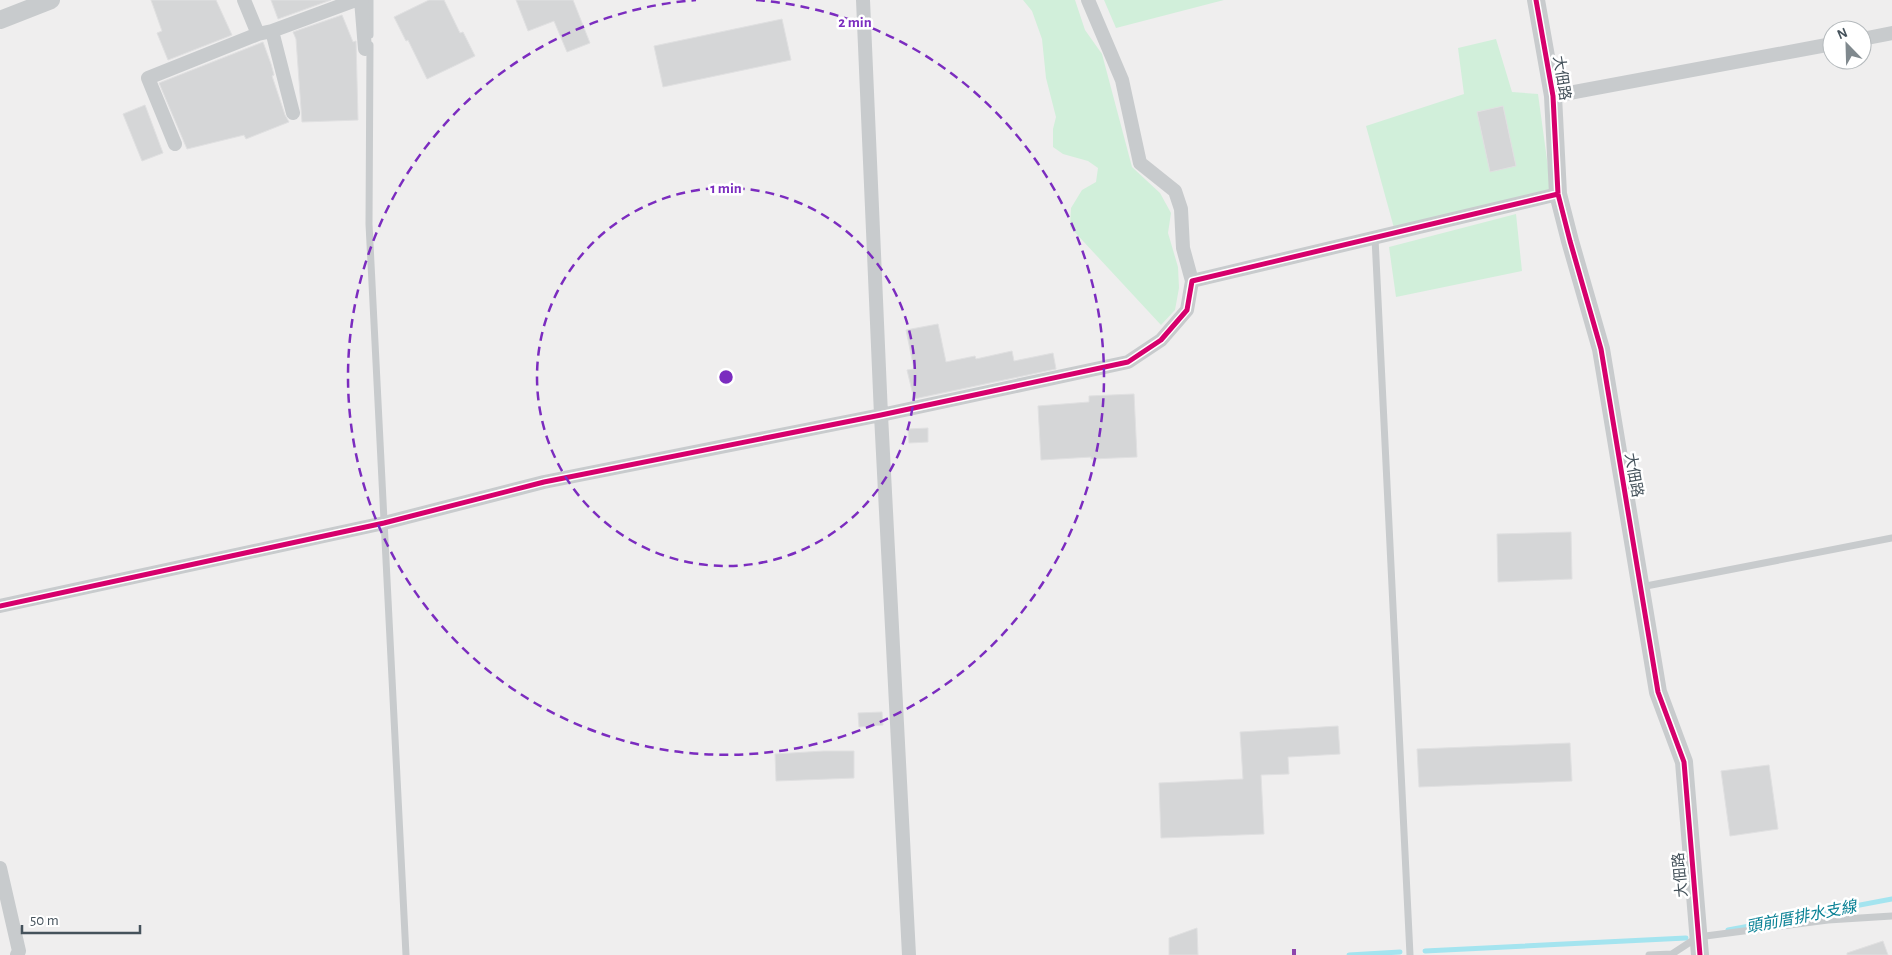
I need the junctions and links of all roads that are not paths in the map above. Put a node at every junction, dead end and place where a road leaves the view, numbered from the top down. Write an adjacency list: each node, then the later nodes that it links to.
1 (51, 0): 9 (street)
2 (244, 0): 12 (street)
3 (356, 0): 10 (street)
4 (362, 0): 15 (street)
5 (370, 0): 23 (lane)
6 (863, 0): 22 (street)
7 (1088, 0): 21 (street)
8 (1536, 0): 16 (street, 大佃路)
9 (0, 20)
10 (272, 31): 12 (street); 17 (street)
11 (1892, 33): 13 (street)
12 (258, 34): 18 (street)
13 (1872, 37)
14 (1822, 46): 16 (street)
15 (365, 49)
16 (1553, 96): 19 (street, 大佃路)
17 (293, 113)
18 (175, 144)
19 (1558, 194): 20 (street); 25 (street, 大佃路)
20 (1375, 238): 21 (street); 33 (lane)
21 (1192, 281): 22 (street)
22 (881, 415): 23 (street); 32 (street)
23 (384, 523): 26 (street); 31 (lane)
24 (1892, 538): 25 (lane)
25 (1640, 587): 29 (street, 大佃路)
26 (0, 606)
27 (0, 868): 30 (street)
28 (1892, 916): 29 (lane)
29 (1698, 937): 34 (lane); 35 (street, 大佃路)
30 (17, 955)
31 (406, 955)
32 (909, 955)
33 (1410, 955)
34 (1649, 955)
35 (1700, 955)

